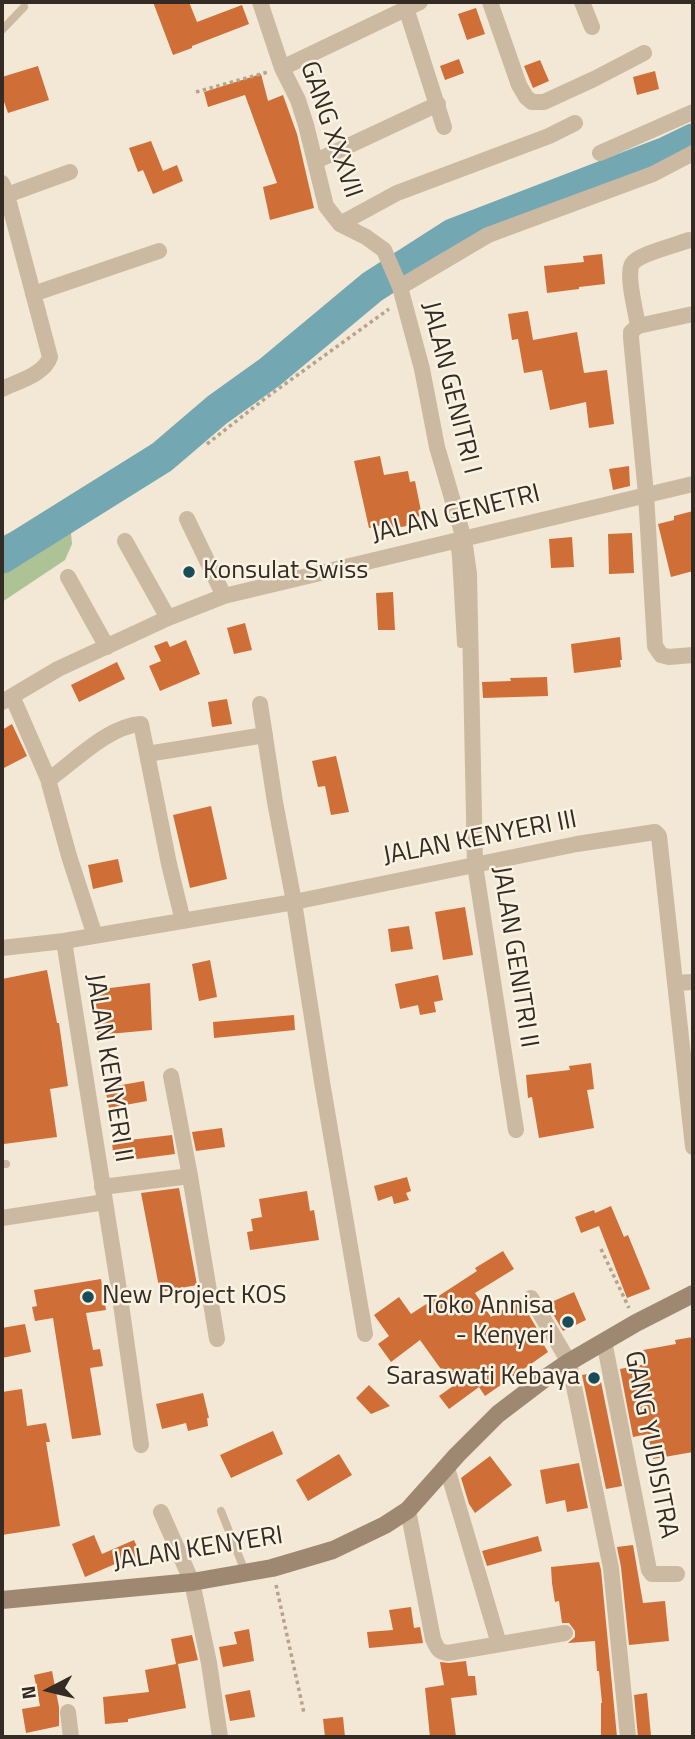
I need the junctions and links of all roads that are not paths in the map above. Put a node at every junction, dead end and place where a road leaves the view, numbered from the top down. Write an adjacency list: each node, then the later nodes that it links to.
1 (260, 2): 9 (street, GANG XXXVII)
2 (490, 2): 8 (street)
3 (582, 2): 6 (street)
4 (413, 5): 9 (street); 10 (street)
5 (24, 7): 7 (lane)
6 (592, 27)
7 (2, 30)
8 (644, 53)
9 (282, 68): 16 (street, GANG XXXVII)
10 (438, 104): 13 (street); 16 (street)
11 (693, 112): 14 (street)
12 (576, 123): 19 (street)
13 (444, 127)
14 (600, 153)
15 (693, 153): 23 (street)
16 (316, 161): 19 (street, GANG XXXVII)
17 (70, 172): 18 (street)
18 (4, 189): 24 (street)
19 (340, 224): 21 (street, GANG XXXVII)
20 (688, 240): 26 (street)
21 (384, 250): 23 (street, JALAN GENITRI I)
22 (159, 251): 24 (street)
23 (400, 289): 31 (street, JALAN GENITRI I)
24 (33, 294): 27 (street)
25 (693, 314): 26 (street)
26 (638, 326): 29 (street)
27 (2, 388)
28 (693, 484): 29 (street, JALAN GENETRI)
29 (646, 494): 31 (street, JALAN GENETRI); 38 (street)
30 (187, 519): 34 (street)
31 (459, 540): 34 (street, JALAN GENETRI); 36 (lane); 44 (street, JALAN GENITRI II)
32 (125, 541): 35 (street)
33 (68, 577): 37 (street)
34 (224, 596): 35 (street, JALAN GENETRI)
35 (168, 618): 37 (street, JALAN GENETRI)
36 (461, 644)
37 (107, 647): 39 (street, JALAN GENETRI)
38 (693, 655)
39 (7, 699): 43 (street)
40 (260, 704): 41 (street)
41 (265, 735): 42 (street); 45 (street)
42 (147, 754): 43 (street); 46 (street)
43 (49, 782): 47 (street)
44 (475, 865): 45 (street, JALAN KENYERI III); 51 (street, JALAN KENYERI III); 54 (street, JALAN GENITRI II)
45 (294, 902): 46 (street, JALAN KENYERI III); 61 (street)
46 (183, 921): 47 (street, JALAN KENYERI III)
47 (95, 936): 48 (street, JALAN KENYERI III)
48 (64, 941): 49 (street, JALAN KENYERI III); 57 (street, JALAN KENYERI II)
49 (2, 948)
50 (693, 982): 51 (street)
51 (675, 983): 52 (street, JALAN KENYERI III)
52 (688, 1065): 55 (street, JALAN KENYERI III)
53 (172, 1076): 56 (street)
54 (516, 1130)
55 (693, 1147)
56 (190, 1176): 57 (street); 62 (street)
57 (103, 1195): 58 (street, JALAN KENYERI II); 65 (street, JALAN KENYERI II)
58 (2, 1218)
59 (693, 1294): 63 (street, JALAN KENYERI)
60 (531, 1298): 64 (street)
61 (365, 1334)
62 (217, 1339)
63 (604, 1341): 64 (street, JALAN KENYERI); 71 (street, GANG YUDISITRA)
64 (569, 1362): 66 (street, JALAN KENYERI); 79 (street)
65 (141, 1445)
66 (447, 1468): 67 (street, JALAN KENYERI); 75 (street)
67 (408, 1510): 70 (street, JALAN KENYERI); 75 (street)
68 (221, 1511): 70 (lane)
69 (161, 1512): 72 (street)
70 (246, 1574): 72 (street, JALAN KENYERI)
71 (677, 1574)
72 (192, 1582): 73 (street, JALAN KENYERI); 78 (street)
73 (2, 1600)
74 (565, 1633): 75 (street)
75 (499, 1644)
76 (68, 1712): 77 (street)
77 (71, 1737)
78 (220, 1737)
79 (628, 1737)

